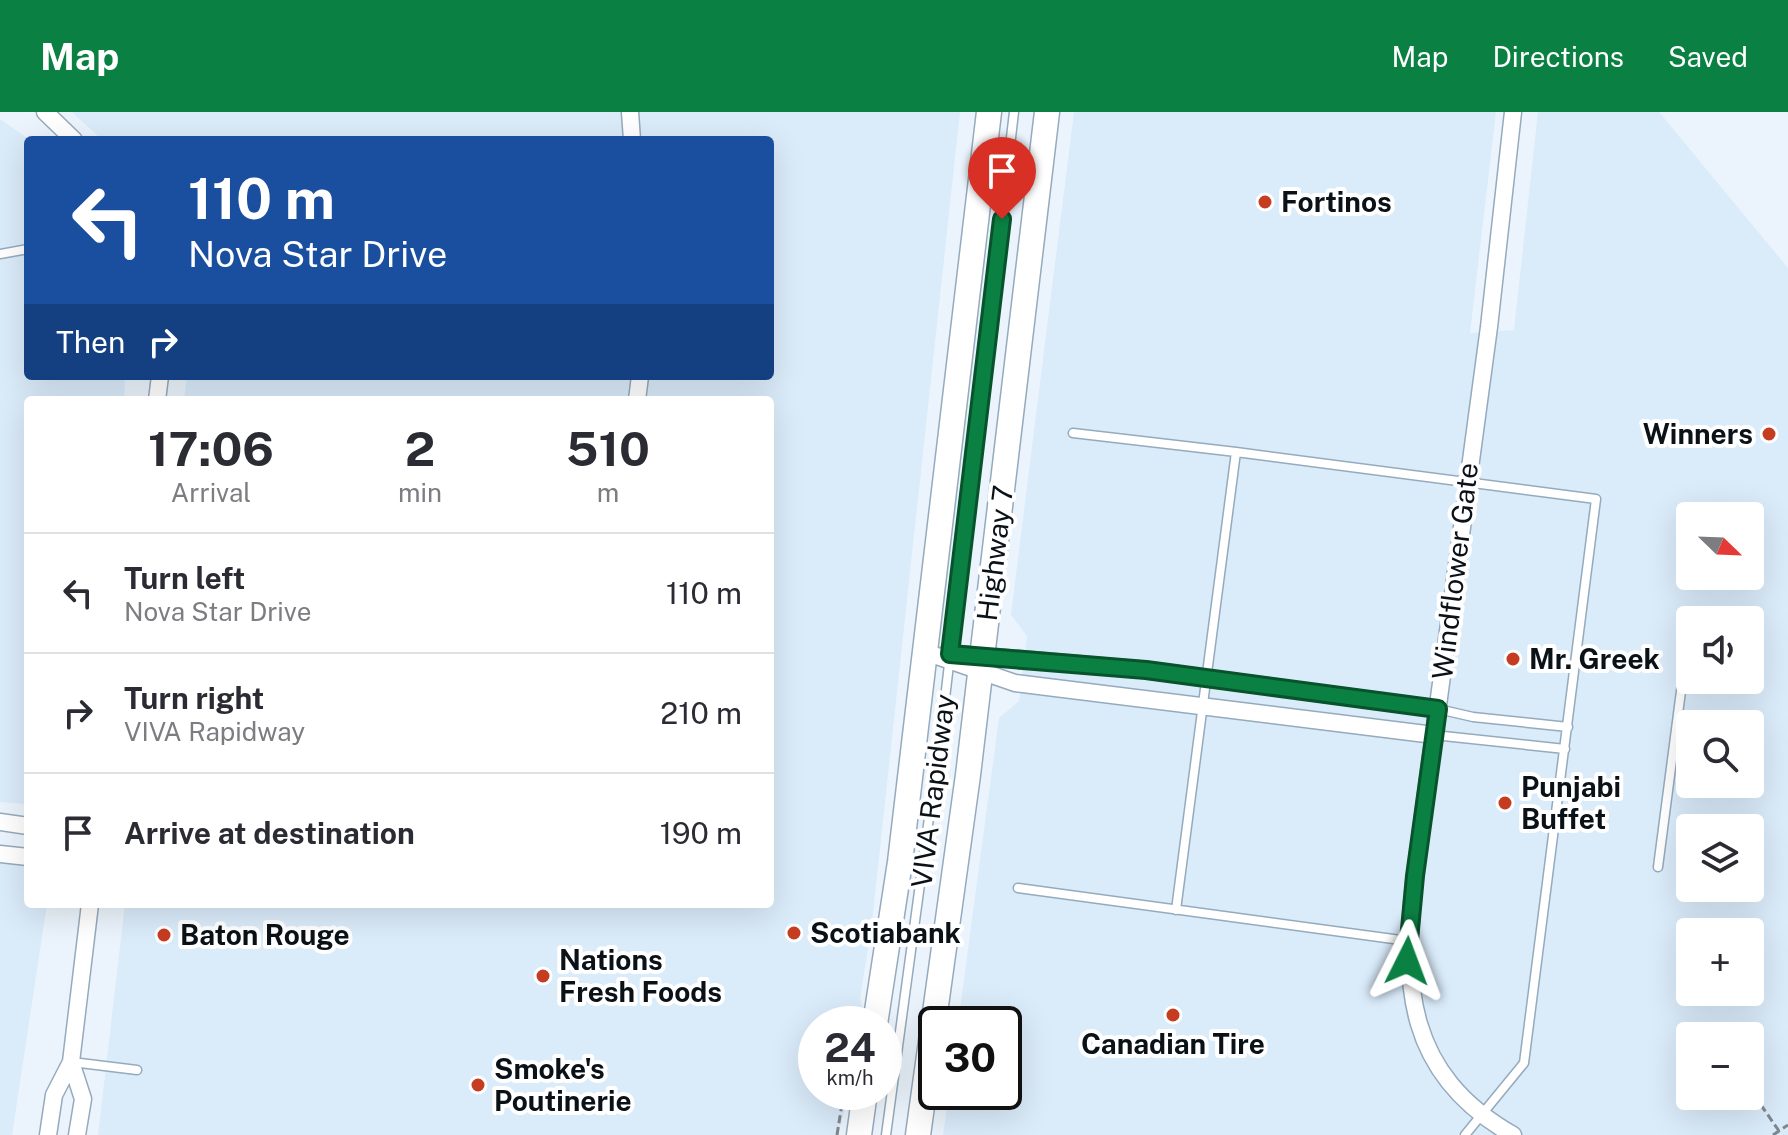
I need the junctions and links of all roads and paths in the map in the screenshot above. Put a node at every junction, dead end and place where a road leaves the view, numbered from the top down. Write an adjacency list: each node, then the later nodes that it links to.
1 (45, 112): 7 (street)
2 (630, 112): 8 (street)
3 (989, 112): 14 (main road, Highway 7)
4 (1014, 112): 15 (lane, VIVA Rapidway)
5 (1047, 112): 16 (main road, Highway 7)
6 (1513, 112): 13 (street, Windflower Gate)
7 (70, 136)
8 (632, 136)
9 (24, 250): 10 (lane)
10 (0, 254)
11 (1073, 433): 12 (lane)
12 (1236, 452): 13 (lane); 17 (lane)
13 (1466, 482): 20 (street, Windflower Gate); 21 (lane)
14 (925, 652): 15 (street); 33 (main road, Highway 7)
15 (950, 657): 16 (street); 46 (lane, VIVA Rapidway)
16 (982, 663): 17 (street); 19 (street); 47 (main road, Highway 7)
17 (1207, 678): 19 (lane); 20 (street)
18 (1681, 694): 28 (lane)
19 (1203, 707): 22 (street); 31 (lane)
20 (1438, 709): 21 (lane); 22 (street, Windflower Gate)
21 (1568, 727): 23 (lane)
22 (1434, 735): 23 (lane); 32 (street, Windflower Gate)
23 (1565, 749): 39 (lane)
24 (0, 822): 25 (street)
25 (24, 825)
26 (0, 854): 27 (street)
27 (24, 857)
28 (1658, 867)
29 (1018, 888): 31 (lane)
30 (90, 908): 34 (street)
31 (1176, 910): 32 (lane)
32 (1408, 941): 39 (street, Windflower Gate)
33 (877, 1006)
34 (71, 1062): 35 (lane); 42 (street); 43 (street)
35 (137, 1070)
36 (1764, 1109): 41 (path)
37 (841, 1110): 44 (path)
38 (862, 1110): 45 (main road)
39 (1480, 1112): 48 (lane); 49 (street, Windflower Gate)
40 (1788, 1125): 41 (path)
41 (1779, 1131): 50 (path)
42 (48, 1135)
43 (77, 1135)
44 (837, 1135)
45 (859, 1135)
46 (886, 1135)
47 (918, 1135)
48 (1465, 1135)
49 (1513, 1135)
50 (1773, 1135)

